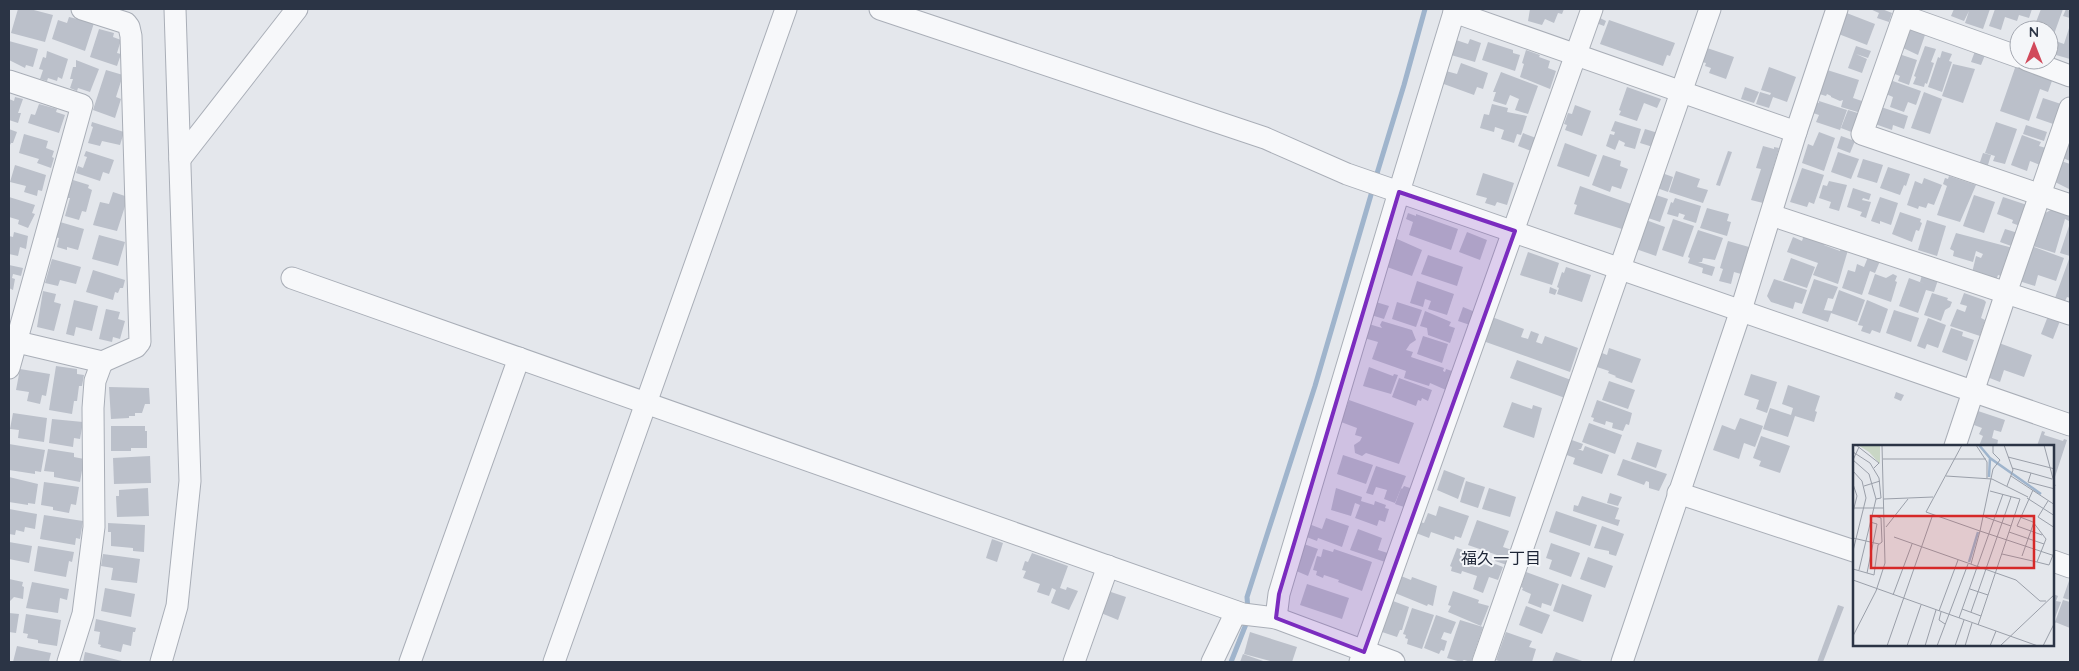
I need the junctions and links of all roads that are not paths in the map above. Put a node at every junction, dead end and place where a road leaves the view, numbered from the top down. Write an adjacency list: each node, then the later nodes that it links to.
1 (82, 9): 32 (street)
2 (175, 9): 19 (street)
3 (297, 9): 19 (street)
4 (786, 9): 35 (street)
5 (880, 9): 20 (street)
6 (1592, 9): 12 (street)
7 (1710, 9): 16 (street)
8 (1837, 9): 18 (street)
9 (1454, 10): 12 (street); 20 (street)
10 (1905, 12): 11 (street); 21 (street)
11 (2009, 53)
12 (1576, 55): 16 (street); 24 (street)
13 (2054, 70): 14 (street)
14 (2070, 76)
15 (9, 81): 30 (street)
16 (1681, 92): 18 (street); 25 (street)
17 (2070, 108): 21 (street)
18 (1796, 132): 23 (street)
19 (180, 159): 47 (street)
20 (1395, 190): 24 (street); 44 (street)
21 (2040, 194): 22 (street); 27 (street)
22 (2070, 205)
23 (1771, 215): 27 (street); 28 (street)
24 (1515, 231): 25 (street); 45 (street)
25 (1621, 267): 28 (street); 53 (street)
26 (292, 278): 31 (street)
27 (2006, 293): 29 (street); 34 (street)
28 (1741, 310): 34 (street); 38 (street)
29 (2070, 314)
30 (12, 341): 32 (street); 33 (street)
31 (519, 358): 35 (street); 48 (street)
32 (102, 362): 46 (street)
33 (9, 368)
34 (1973, 392): 36 (street); 37 (street)
35 (646, 403): 41 (street); 49 (street)
36 (2070, 425)
37 (1955, 445)
38 (1678, 493): 39 (street); 54 (street)
39 (1853, 551)
40 (2054, 561): 42 (street)
41 (1108, 566): 43 (street); 50 (street)
42 (2070, 567)
43 (1239, 613): 44 (street); 51 (street)
44 (1271, 617): 45 (street)
45 (1362, 657): 52 (street)
46 (68, 662)
47 (161, 662)
48 (410, 662)
49 (554, 662)
50 (1074, 662)
51 (1212, 662)
52 (1394, 662)
53 (1483, 662)
54 (1622, 662)

